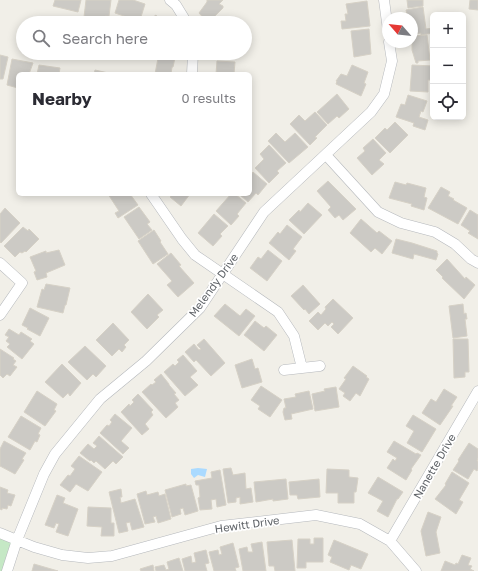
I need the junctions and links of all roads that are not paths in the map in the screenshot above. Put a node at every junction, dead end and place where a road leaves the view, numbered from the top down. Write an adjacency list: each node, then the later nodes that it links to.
1 (384, 0): 3 (street)
2 (175, 2): 4 (street)
3 (386, 12)
4 (183, 16)
5 (391, 48): 8 (street, Melendy Drive)
6 (193, 60): 7 (street)
7 (192, 72)
8 (326, 155): 11 (street); 12 (street, Melendy Drive)
9 (152, 196): 12 (street)
10 (0, 263): 13 (street)
11 (478, 263)
12 (222, 275): 15 (street); 19 (street, Melendy Drive)
13 (0, 314)
14 (320, 366): 15 (street)
15 (302, 368): 16 (street)
16 (284, 370)
17 (478, 391): 20 (street, Nanette Drive)
18 (0, 533): 19 (street, Hewitt Drive)
19 (17, 540): 20 (street, Hewitt Drive); 21 (street, Melendy Drive)
20 (390, 542): 22 (street, Hewitt Drive)
21 (7, 571)
22 (416, 571)

